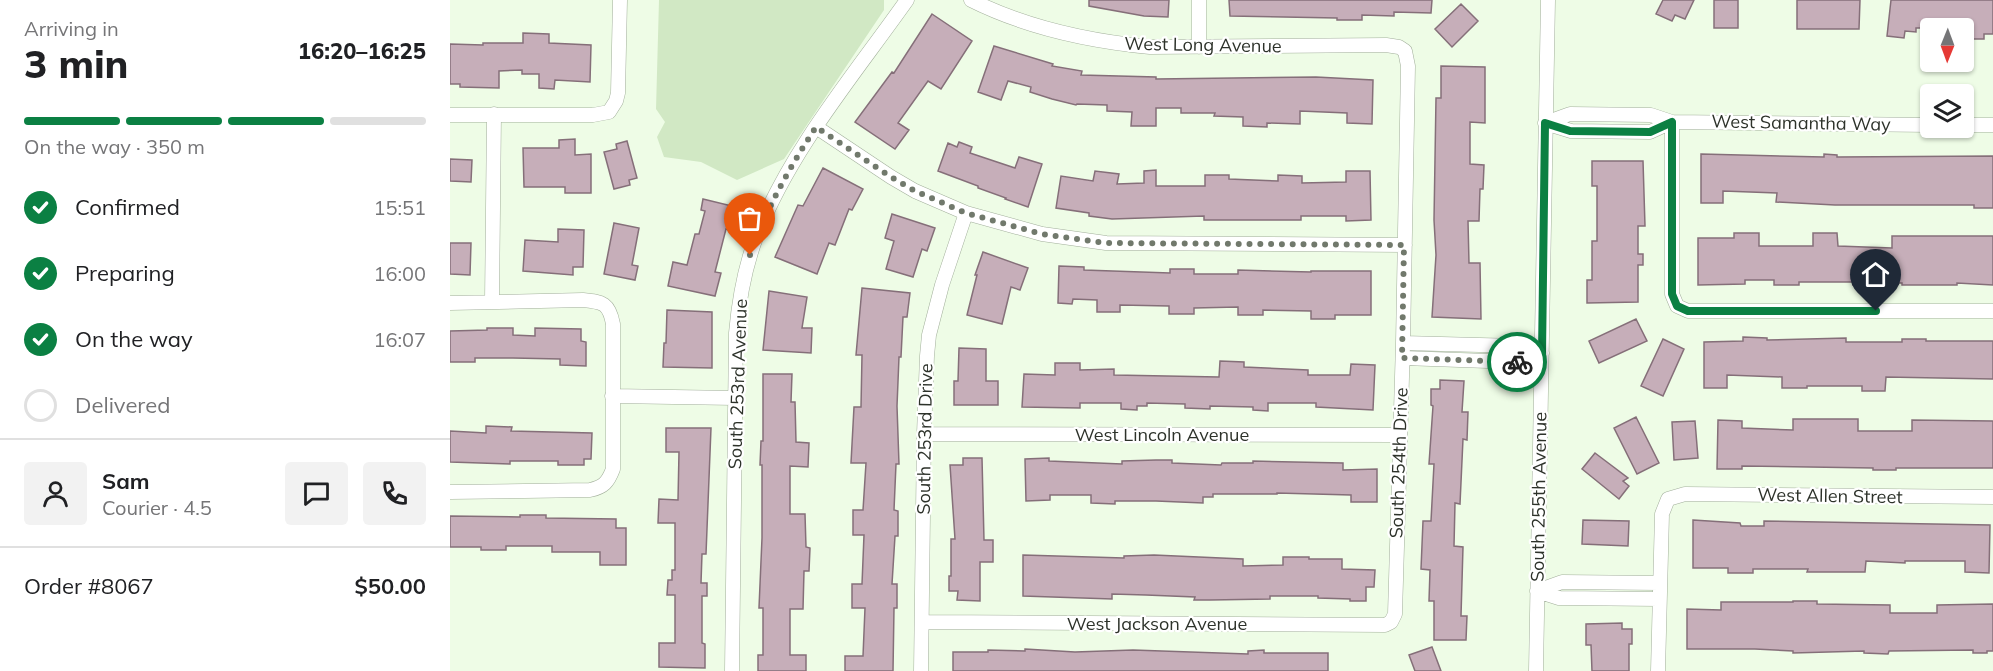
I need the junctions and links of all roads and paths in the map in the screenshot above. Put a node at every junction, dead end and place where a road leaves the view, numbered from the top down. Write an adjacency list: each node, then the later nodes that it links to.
1 (620, 0): 9 (street)
2 (907, 0): 15 (street, South 253rd Avenue)
3 (971, 0): 6 (street, West Long Avenue)
4 (1199, 0): 6 (street)
5 (1548, 0): 11 (street, South 255th Avenue)
6 (1199, 47): 7 (street, West Long Avenue)
7 (1405, 51): 17 (street, South 254th Drive)
8 (450, 114): 9 (street)
9 (494, 114): 18 (street)
10 (1672, 122): 11 (street); 12 (street, West Samantha Way); 20 (street)
11 (1545, 123): 22 (street, South 255th Avenue)
12 (1920, 124)
13 (1974, 125): 14 (street)
14 (1993, 125)
15 (816, 127): 16 (street); 25 (street, South 253rd Avenue)
16 (966, 213): 17 (street); 26 (street, South 253rd Drive)
17 (1404, 245): 21 (street, South 254th Drive)
18 (492, 302): 19 (street); 24 (street)
19 (450, 303)
20 (1993, 311)
21 (1403, 343): 22 (street); 23 (street, South 254th Drive)
22 (1542, 354): 23 (street); 31 (street, South 255th Avenue)
23 (1402, 358): 27 (street, South 254th Drive)
24 (612, 396): 25 (street); 28 (street)
25 (735, 398): 35 (street, South 253rd Avenue)
26 (924, 434): 27 (street, West Lincoln Avenue); 33 (street, South 253rd Drive)
27 (1400, 435): 34 (street, South 254th Drive)
28 (450, 492)
29 (1993, 497): 30 (street, West Allen Street)
30 (1659, 583): 31 (street); 32 (street)
31 (1537, 591): 32 (street); 37 (street, South 255th Avenue)
32 (1659, 598): 38 (street)
33 (922, 622): 34 (street, West Jackson Avenue); 36 (street, South 253rd Drive)
34 (1391, 622)
35 (732, 671)
36 (921, 671)
37 (1536, 671)
38 (1659, 671)

